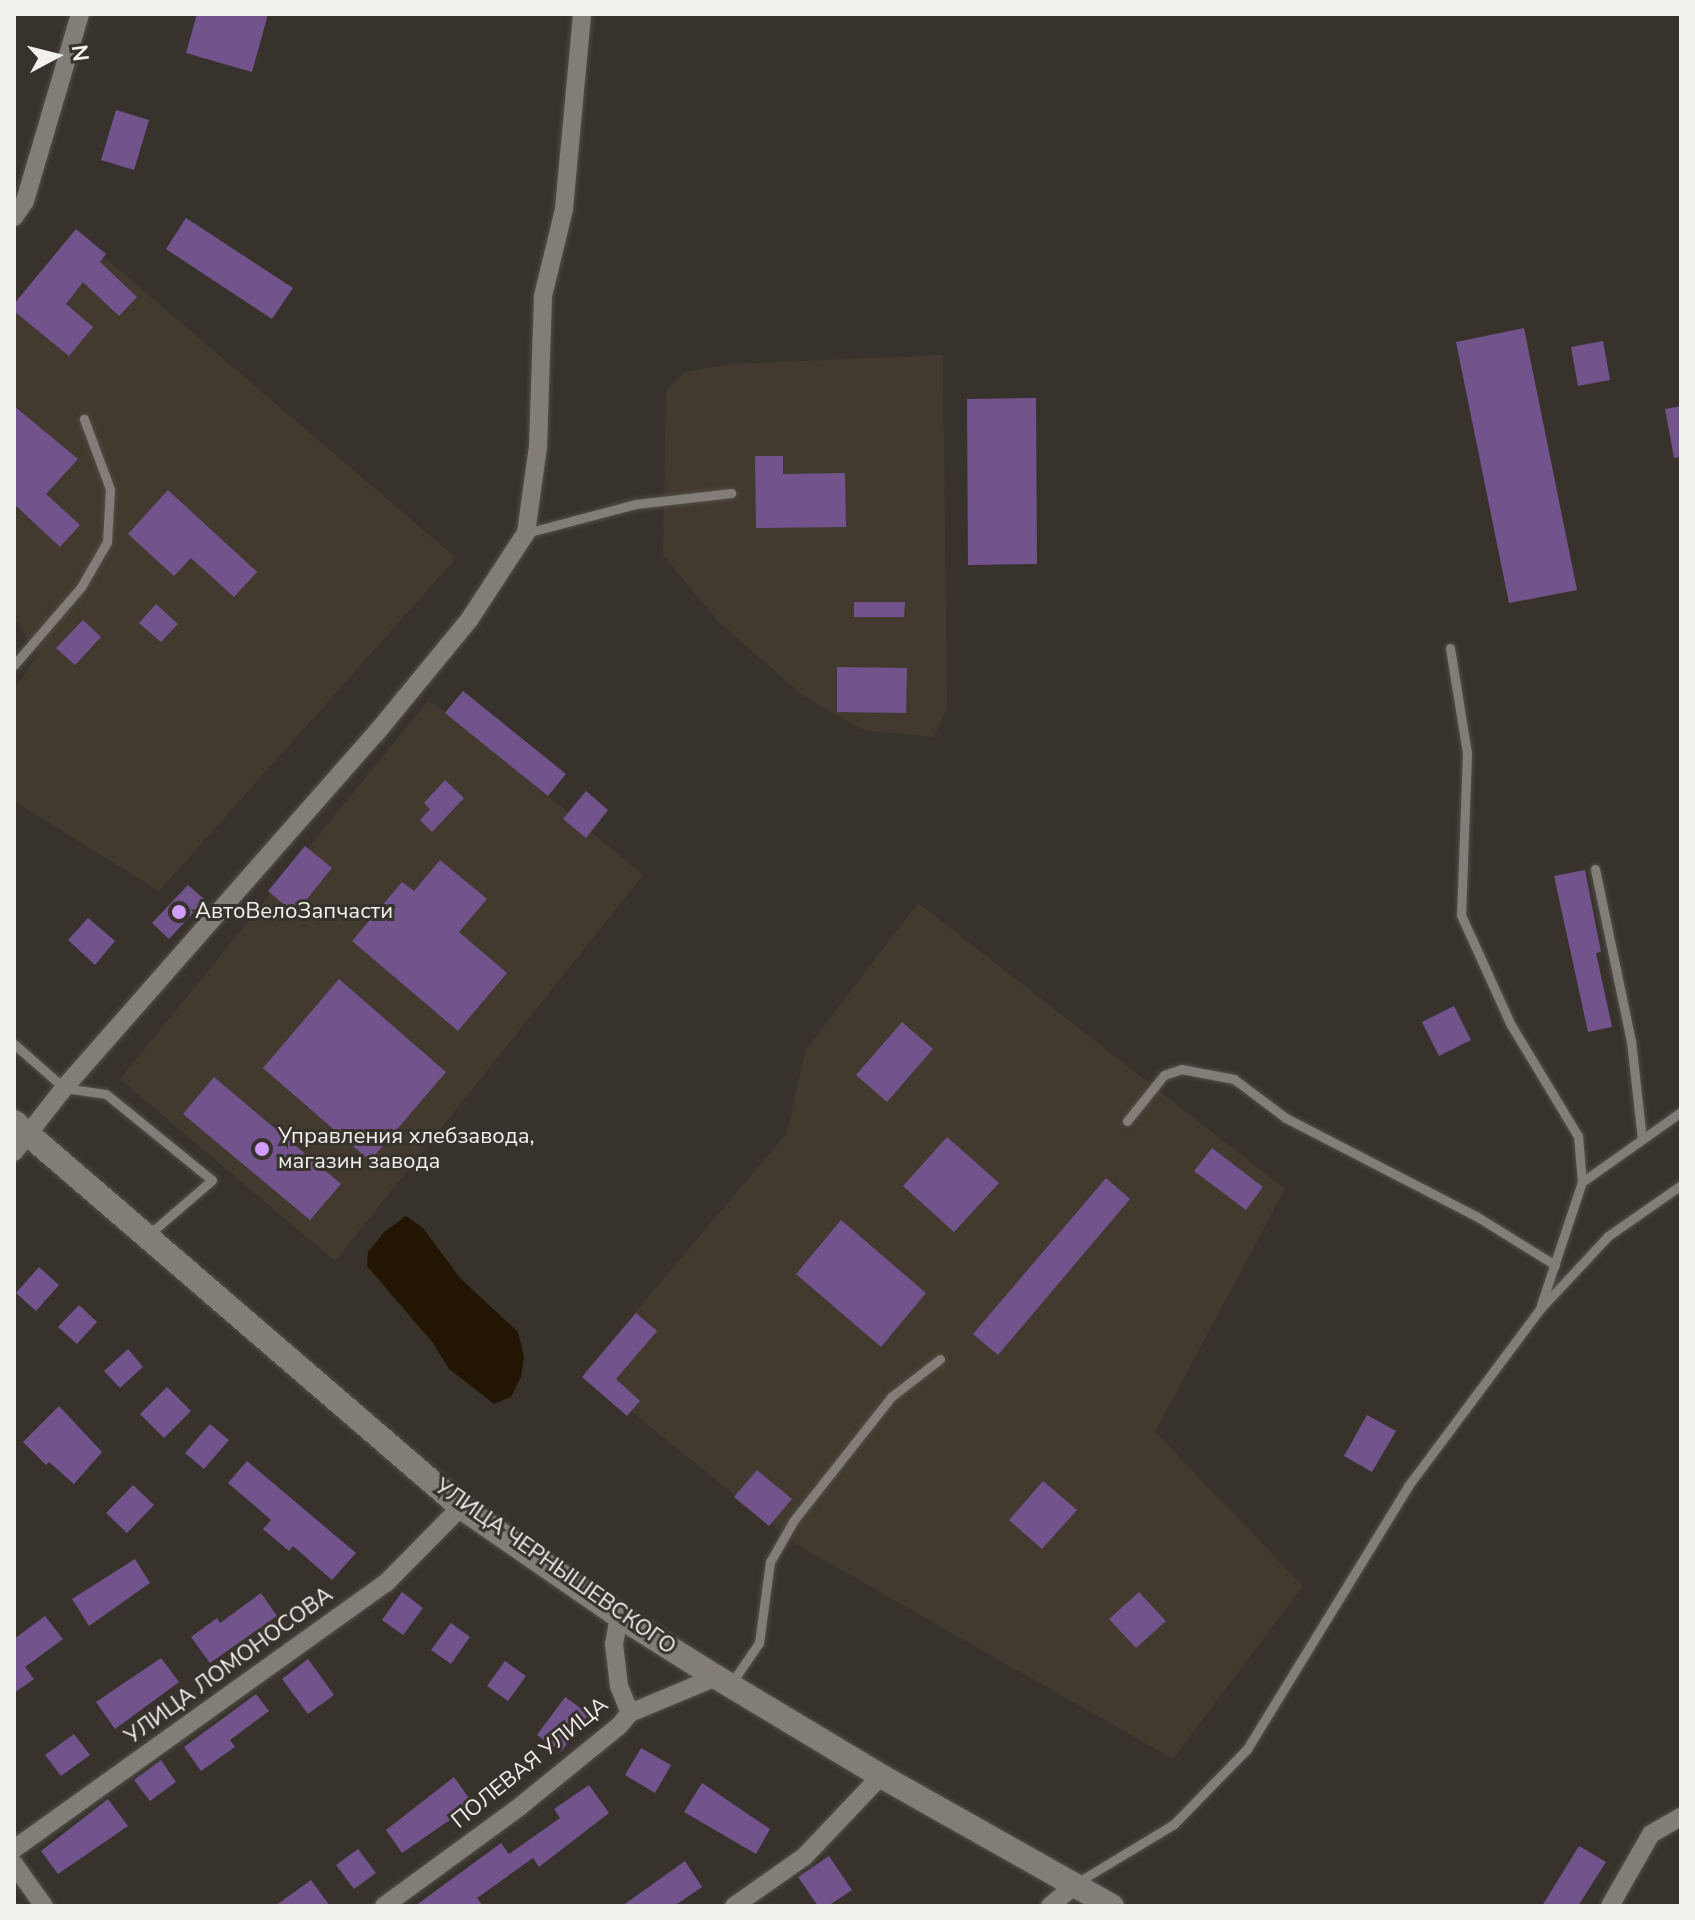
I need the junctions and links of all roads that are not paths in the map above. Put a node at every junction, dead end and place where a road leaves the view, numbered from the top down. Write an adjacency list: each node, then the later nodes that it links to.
1 (80, 14): 3 (street)
2 (582, 14): 6 (street)
3 (14, 217)
4 (84, 419): 8 (lane)
5 (731, 493): 6 (lane)
6 (526, 533): 11 (street)
7 (1450, 648): 16 (lane)
8 (14, 665)
9 (1595, 869): 15 (lane)
10 (14, 1044): 11 (lane)
11 (64, 1088): 14 (street); 18 (lane)
12 (1681, 1112): 15 (lane)
13 (1127, 1121): 19 (lane)
14 (19, 1136): 18 (main road, УЛИЦА ЧЕРНЫШЕВСКОГО)
15 (1642, 1139): 16 (lane)
16 (1582, 1182): 19 (lane)
17 (1681, 1185): 20 (lane)
18 (147, 1236): 22 (main road, УЛИЦА ЧЕРНЫШЕВСКОГО)
19 (1555, 1265): 20 (lane)
20 (1540, 1309): 30 (lane)
21 (940, 1359): 24 (lane)
22 (461, 1507): 23 (main road, УЛИЦА ЧЕРНЫШЕВСКОГО); 28 (street, УЛИЦА ЛОМОНОСОВА)
23 (619, 1616): 24 (main road, УЛИЦА ЧЕРНЫШЕВСКОГО); 25 (street)
24 (723, 1681): 25 (street, ПОЛЕВАЯ УЛИЦА); 26 (main road, УЛИЦА ЧЕРНЫШЕВСКОГО)
25 (630, 1713): 32 (street, ПОЛЕВАЯ УЛИЦА)
26 (881, 1776): 30 (main road, УЛИЦА ЧЕРНЫШЕВСКОГО); 33 (street)
27 (1681, 1817): 36 (street)
28 (14, 1849)
29 (14, 1864): 31 (street)
30 (1076, 1884): 34 (street); 35 (main road, УЛИЦА ЧЕРНЫШЕВСКОГО)
31 (44, 1906)
32 (384, 1906)
33 (734, 1906)
34 (1050, 1906)
35 (1112, 1906)
36 (1610, 1906)

